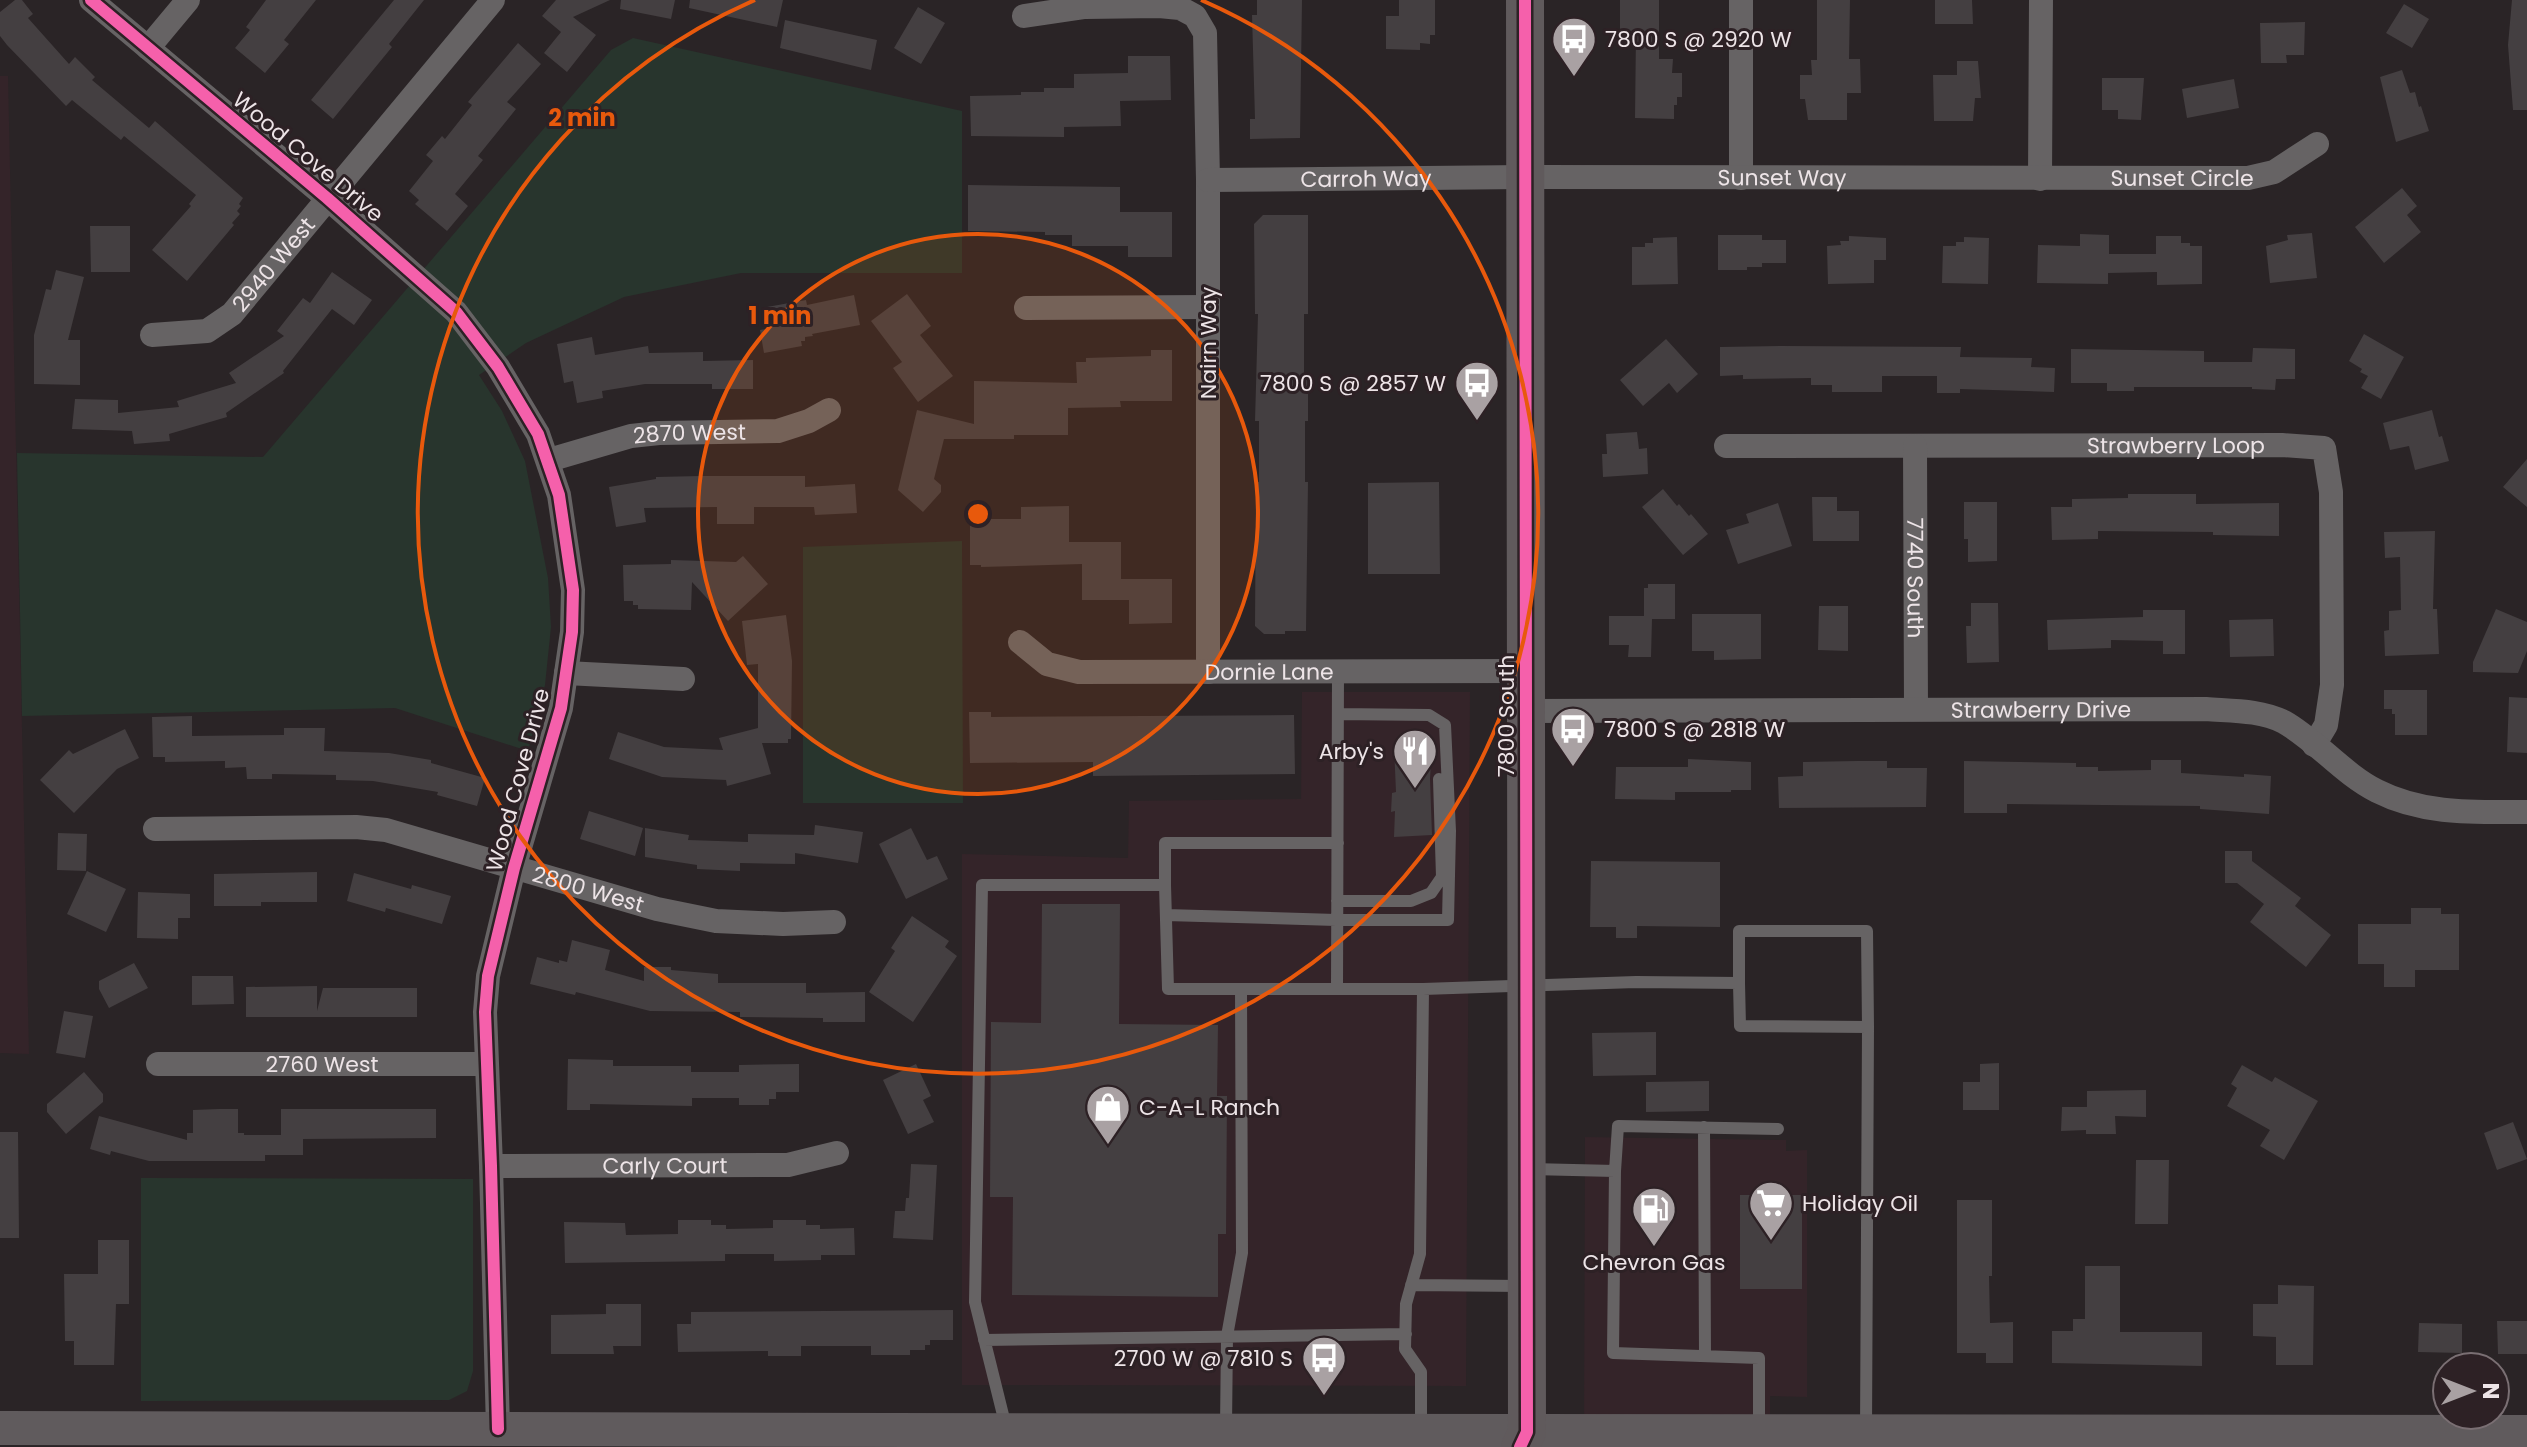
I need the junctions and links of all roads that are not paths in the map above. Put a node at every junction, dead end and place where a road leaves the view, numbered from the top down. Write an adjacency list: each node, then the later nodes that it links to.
1 (91, 0): 8 (street, Wood Cove Drive)
2 (188, 0): 8 (street)
3 (493, 0): 14 (street, 2940 West)
4 (1525, 0): 10 (main road, 7800 South)
5 (1741, 0): 11 (street)
6 (2041, 0): 12 (street)
7 (1024, 16): 13 (street, Nairn Way)
8 (148, 48): 14 (street, Wood Cove Drive)
9 (2317, 144): 12 (street, Sunset Circle)
10 (1525, 177): 11 (street, Sunset Way); 13 (street, Carroh Way); 23 (main road, 7800 South)
11 (1741, 178): 12 (street, Sunset Way)
12 (2040, 179)
13 (1208, 180): 15 (street, Nairn Way)
14 (327, 198): 17 (street, 2940 West); 21 (street, Wood Cove Drive)
15 (1208, 307): 16 (street); 24 (street, Nairn Way)
16 (1026, 308)
17 (152, 335)
18 (829, 410): 21 (street, 2870 West)
19 (1726, 446): 20 (street, Strawberry Loop)
20 (1915, 446): 28 (street, 7740 South); 31 (street, Strawberry Loop)
21 (549, 460): 26 (street, Wood Cove Drive)
22 (1020, 642): 24 (street, Dornie Lane)
23 (1526, 671): 25 (street, Dornie Lane); 29 (main road, 7800 South)
24 (1208, 672): 25 (street, Dornie Lane)
25 (1338, 672): 30 (lane)
26 (566, 673): 27 (street); 36 (street, Wood Cove Drive)
27 (683, 679)
28 (1916, 709): 29 (street, Strawberry Drive); 31 (street, Strawberry Drive)
29 (1527, 711): 43 (main road, 7800 South)
30 (1338, 714): 32 (lane); 35 (lane)
31 (2314, 745): 33 (street, Strawberry Drive)
32 (1446, 749): 38 (lane); 40 (lane)
33 (2527, 812)
34 (155, 829): 36 (street, 2800 West)
35 (1338, 843): 37 (lane); 38 (lane)
36 (514, 868): 41 (street, 2800 West); 49 (street, Wood Cove Drive)
37 (1165, 885): 39 (lane); 60 (lane)
38 (1337, 901): 40 (lane)
39 (1166, 915): 40 (lane); 44 (lane)
40 (1336, 920): 45 (lane)
41 (834, 922)
42 (1739, 983): 43 (lane); 47 (lane); 47 (lane)
43 (1527, 985): 46 (lane); 54 (main road, 7800 South)
44 (1241, 989): 45 (lane); 59 (lane)
45 (1337, 989): 46 (lane)
46 (1423, 989): 56 (lane)
47 (1868, 1027): 68 (lane)
48 (158, 1064): 49 (street, 2760 West)
49 (486, 1064): 53 (street, Wood Cove Drive)
50 (1704, 1127): 51 (lane); 55 (lane); 61 (lane)
51 (1778, 1129)
52 (837, 1153): 53 (street, Carly Court)
53 (491, 1166): 63 (street, Wood Cove Drive)
54 (1527, 1169): 55 (lane); 57 (main road, 7800 South)
55 (1615, 1171): 61 (lane)
56 (1411, 1285): 57 (lane); 58 (lane)
57 (1527, 1286): 75 (main road, 7800 South)
58 (1406, 1334): 59 (lane); 66 (lane)
59 (1227, 1336): 60 (lane); 65 (lane)
60 (984, 1340): 64 (lane)
61 (1705, 1356): 71 (lane)
62 (0, 1428): 63 (main road)
63 (498, 1429): 69 (main road)
64 (1007, 1430): 69 (main road); 70 (main road)
65 (1226, 1430): 70 (main road); 72 (main road)
66 (1421, 1431): 72 (main road); 75 (main road)
67 (2527, 1432): 74 (main road)
68 (1866, 1433): 71 (main road); 74 (main road)
69 (728, 1438)
70 (1146, 1438)
71 (1779, 1438): 73 (main road)
72 (1313, 1439)
73 (1683, 1440): 75 (main road)
74 (2100, 1440)
75 (1528, 1442)

